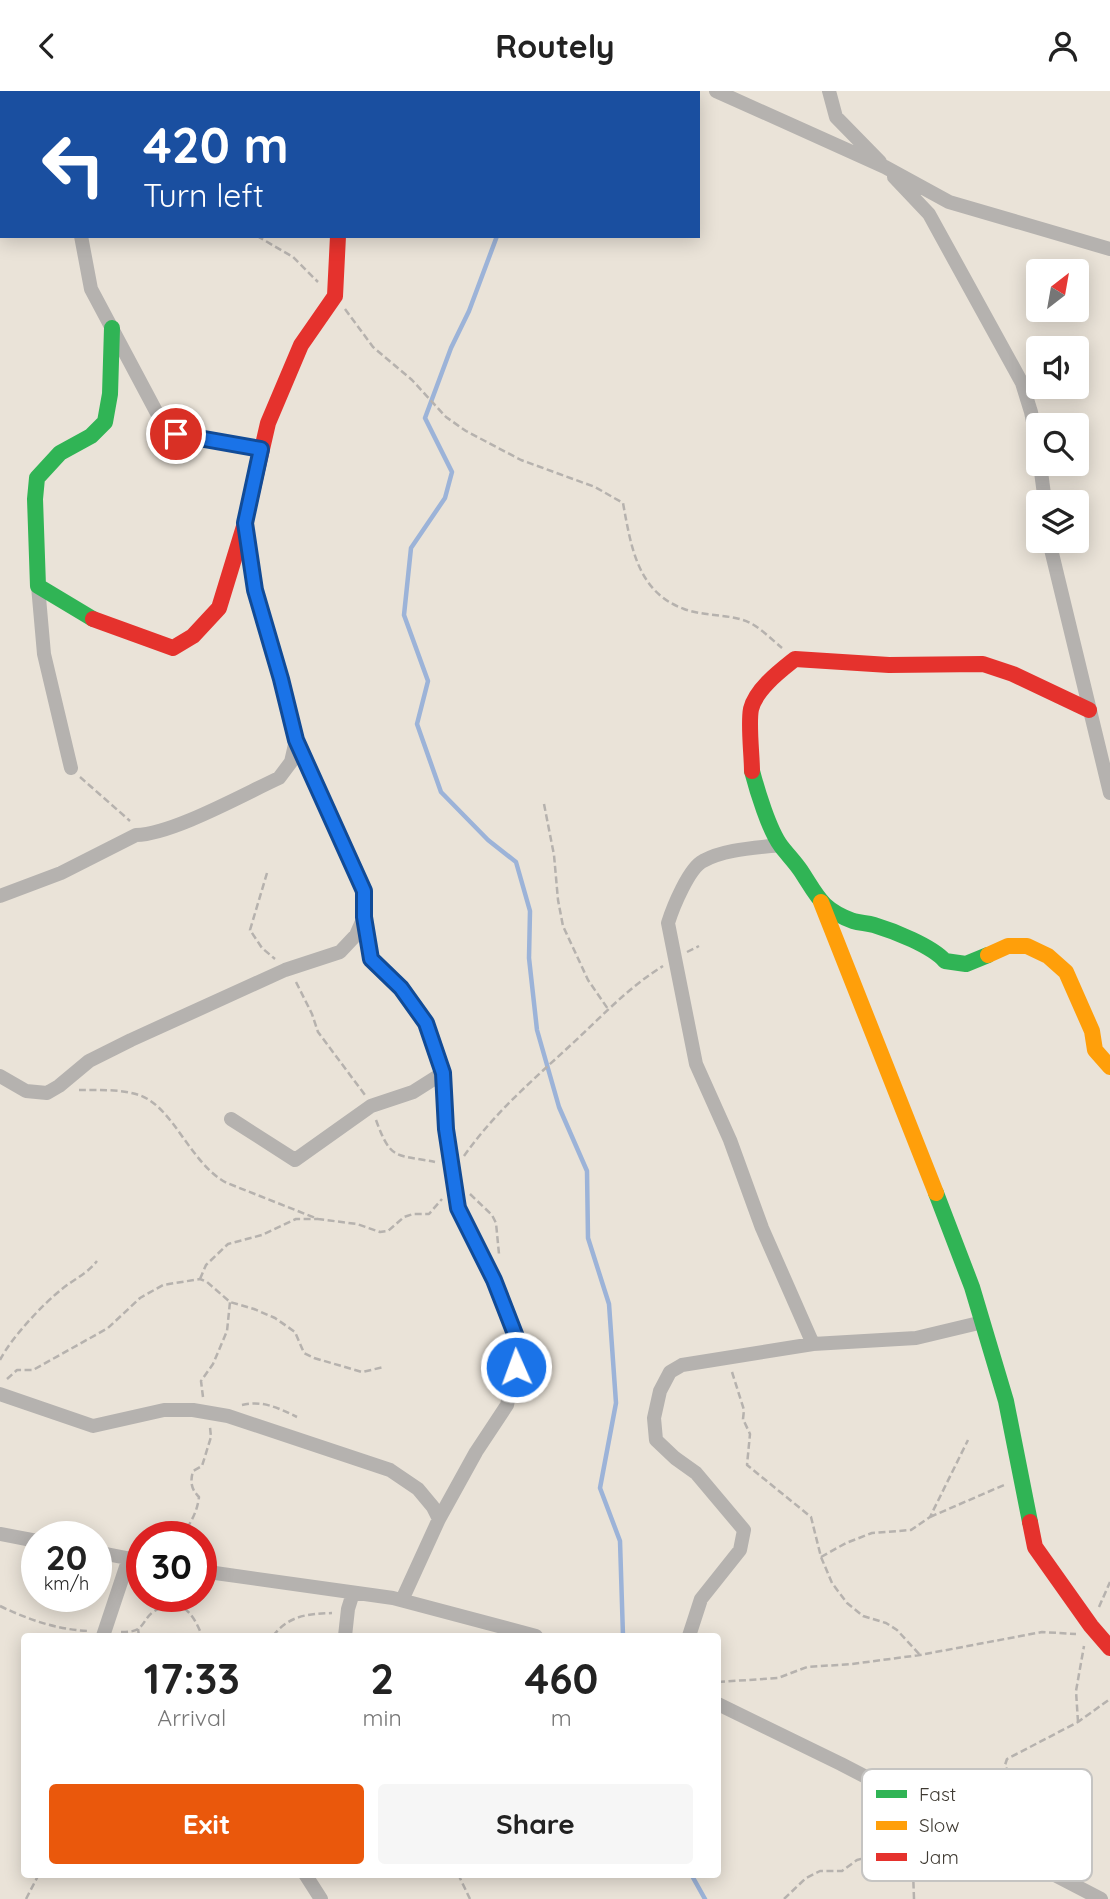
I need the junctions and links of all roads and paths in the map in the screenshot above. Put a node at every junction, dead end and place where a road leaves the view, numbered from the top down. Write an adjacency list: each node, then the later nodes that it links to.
1 (716, 91): 3 (street)
2 (829, 91): 3 (street)
3 (885, 167): 7 (street); 10 (street)
4 (81, 238): 9 (street)
5 (260, 238): 8 (path)
6 (338, 238): 8 (street)
7 (1110, 249)
8 (335, 296): 11 (street); 15 (path)
9 (112, 328): 11 (street); 14 (street)
10 (1031, 413)
11 (261, 449): 12 (street)
12 (245, 523): 14 (street); 17 (street)
13 (1052, 553): 16 (street)
14 (38, 586): 18 (street)
15 (795, 659): 16 (street); 22 (street)
16 (1089, 710): 19 (street)
17 (296, 740): 21 (street); 26 (street)
18 (71, 768): 21 (path)
19 (1110, 793)
20 (544, 804): 30 (path)
21 (145, 835): 24 (street)
22 (780, 845): 25 (street); 42 (street)
23 (267, 873): 29 (path)
24 (0, 896)
25 (821, 901): 31 (street); 41 (street)
26 (364, 917): 27 (street); 28 (street)
27 (341, 952): 28 (street); 29 (street)
28 (371, 959): 32 (street)
29 (285, 970): 33 (street); 34 (path)
30 (608, 1009)
31 (1110, 1067)
32 (443, 1073): 34 (street); 36 (street)
33 (0, 1076)
34 (371, 1106): 35 (street); 36 (path)
35 (231, 1119)
36 (453, 1173): 39 (path); 50 (street)
37 (318, 1219): 40 (path)
38 (97, 1261): 43 (path)
39 (500, 1262)
40 (200, 1279): 45 (path); 46 (path)
41 (983, 1322): 42 (street); 48 (street)
42 (813, 1344): 69 (street)
43 (0, 1360)
44 (729, 1366): 53 (path)
45 (384, 1367)
46 (3, 1388): 50 (street)
47 (968, 1440): 49 (path)
48 (1020, 1478): 49 (path); 70 (street)
49 (930, 1517): 53 (path)
50 (439, 1520): 57 (street)
51 (0, 1534): 52 (street)
52 (21, 1538)
53 (821, 1557): 71 (path)
54 (217, 1573): 56 (street)
55 (126, 1581): 62 (street)
56 (353, 1593): 57 (street); 59 (street)
57 (402, 1600): 68 (street)
58 (0, 1606): 61 (path)
59 (348, 1609): 66 (path); 67 (street)
60 (138, 1629): 63 (path); 64 (path); 65 (path)
61 (95, 1633)
62 (104, 1633)
63 (119, 1633)
64 (139, 1633)
65 (201, 1633)
66 (276, 1633)
67 (345, 1633)
68 (525, 1633)
69 (690, 1633)
70 (1099, 1641): 71 (path); 75 (path)
71 (920, 1655): 72 (path)
72 (721, 1682)
73 (1110, 1699): 75 (path)
74 (721, 1705): 77 (street)
75 (1078, 1722): 76 (path)
76 (1007, 1769)
77 (862, 1775)
78 (862, 1858): 87 (path)
79 (37, 1878): 84 (path)
80 (308, 1878): 85 (street)
81 (460, 1878): 86 (path)
82 (914, 1881): 88 (path)
83 (1067, 1881): 89 (street)
84 (26, 1899)
85 (321, 1899)
86 (470, 1899)
87 (784, 1899)
88 (915, 1899)
89 (1101, 1899)

